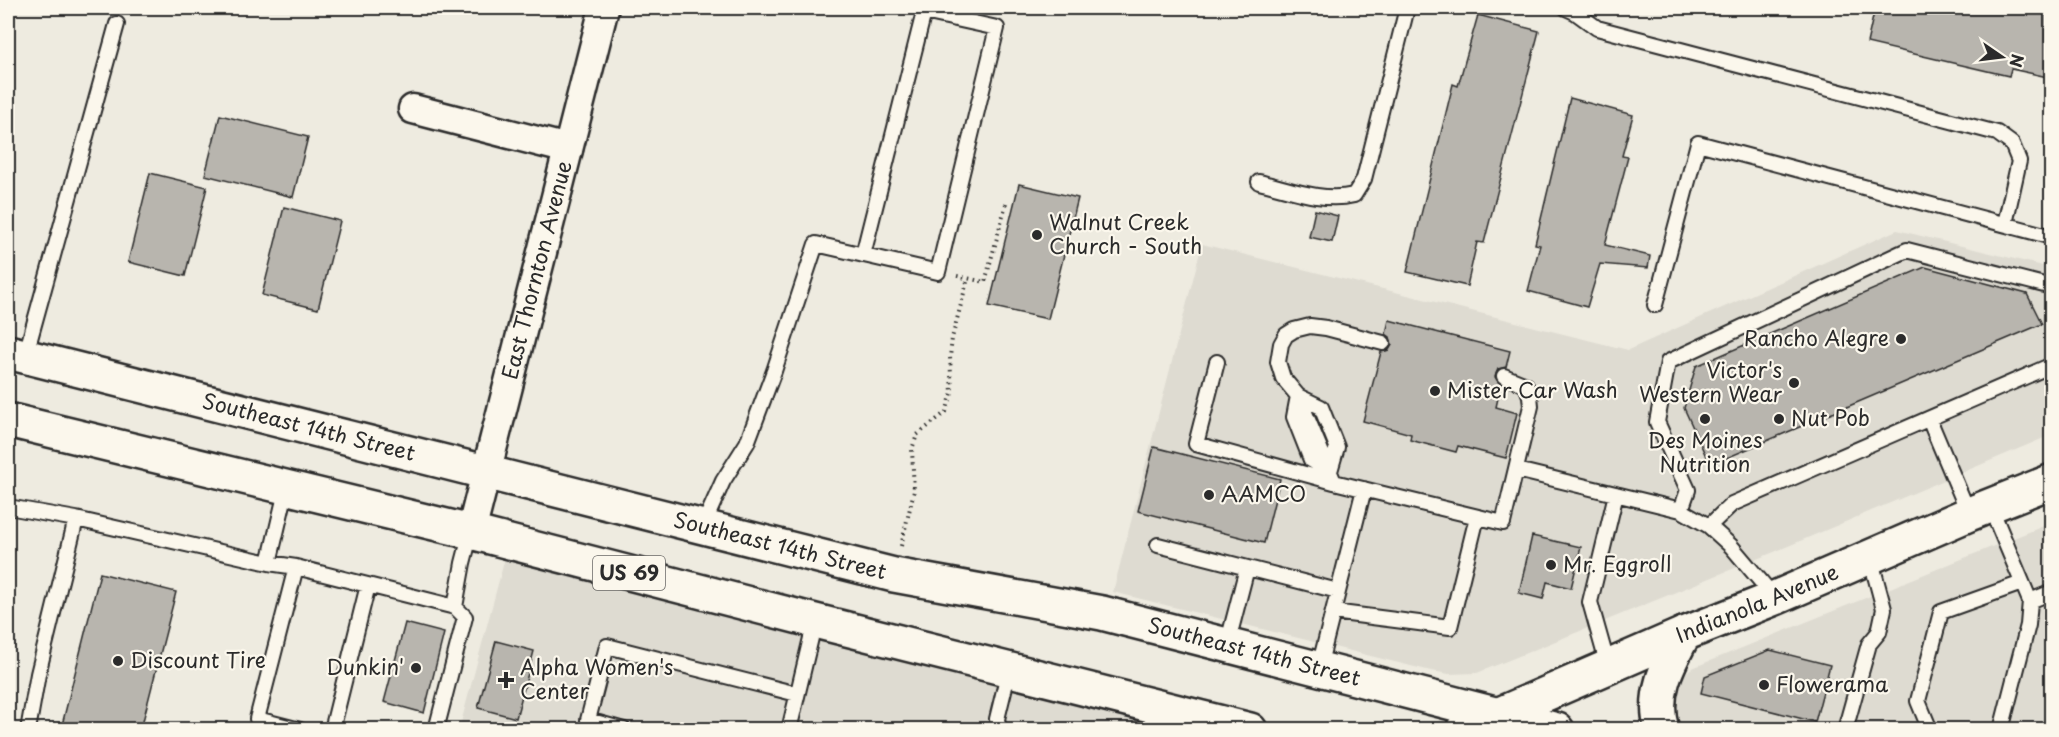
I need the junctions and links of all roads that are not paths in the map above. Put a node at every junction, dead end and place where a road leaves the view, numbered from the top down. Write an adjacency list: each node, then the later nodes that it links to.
1 (604, 8): 6 (street, East Thornton Avenue)
2 (1407, 8): 7 (lane)
3 (1566, 8): 8 (lane)
4 (117, 24): 14 (lane)
5 (413, 109): 6 (street)
6 (568, 149): 21 (street, East Thornton Avenue)
7 (1259, 182)
8 (2005, 224): 9 (lane); 12 (lane)
9 (2052, 237)
10 (863, 255): 10 (lane); 32 (lane)
11 (2052, 287): 28 (lane)
12 (1655, 305)
13 (1383, 343): 22 (lane)
14 (16, 355): 21 (main road, Southeast 14th Street)
15 (1217, 362): 22 (lane)
16 (2052, 365): 18 (lane)
17 (1503, 376): 20 (lane)
18 (1929, 419): 29 (lane); 33 (lane)
19 (8, 420): 24 (main road, US 69)
20 (1517, 470): 26 (lane); 30 (lane)
21 (487, 472): 32 (main road, Southeast 14th Street); 34 (street, East Thornton Avenue)
22 (1332, 476): 25 (lane)
23 (2052, 481): 29 (main road, Indianola Avenue)
24 (287, 487): 34 (main road, US 69); 37 (lane)
25 (1364, 489): 30 (lane); 42 (lane)
26 (1616, 494): 28 (lane); 51 (lane)
27 (8, 507): 31 (lane)
28 (1681, 510): 33 (lane)
29 (1980, 510): 36 (main road, Indianola Avenue); 40 (lane)
30 (1478, 517): 47 (lane)
31 (76, 519): 37 (lane); 58 (lane)
32 (703, 526): 50 (main road, Southeast 14th Street)
33 (1709, 526): 44 (lane)
34 (471, 532): 46 (lane); 48 (main road, US 69)
35 (1158, 545): 39 (lane)
36 (1870, 557): 44 (main road, Indianola Avenue); 70 (lane)
37 (269, 563): 38 (lane)
38 (296, 567): 41 (lane); 59 (lane)
39 (1247, 568): 42 (lane); 50 (lane)
40 (2022, 583): 45 (lane); 71 (lane)
41 (368, 585): 46 (lane); 60 (lane)
42 (1338, 591): 47 (lane)
43 (2052, 592): 45 (lane)
44 (1775, 598): 49 (main road, Indianola Avenue)
45 (2030, 601): 72 (lane)
46 (455, 607): 61 (lane)
47 (1333, 612): 52 (lane)
48 (815, 621): 53 (main road, US 69); 54 (lane)
49 (1684, 634): 51 (main road, Indianola Avenue); 69 (main road)
50 (1227, 645): 52 (main road, Southeast 14th Street)
51 (1608, 666): 56 (main road, Indianola Avenue)
52 (1319, 668): 56 (main road, Southeast 14th Street)
53 (1009, 670): 55 (main road, US 69); 64 (lane)
54 (797, 694): 57 (lane); 63 (lane)
55 (1137, 703): 65 (main road); 66 (main road, US 69)
56 (1498, 713): 67 (main road, Indianola Avenue); 68 (main road, Southeast 14th Street)
57 (584, 725): 62 (lane)
58 (28, 729)
59 (300, 729)
60 (332, 729)
61 (436, 729)
62 (624, 729)
63 (789, 729)
64 (999, 729)
65 (1172, 729)
66 (1250, 729)
67 (1463, 729)
68 (1557, 729)
69 (1662, 729)
70 (1845, 729)
71 (1930, 729)
72 (2001, 729)

